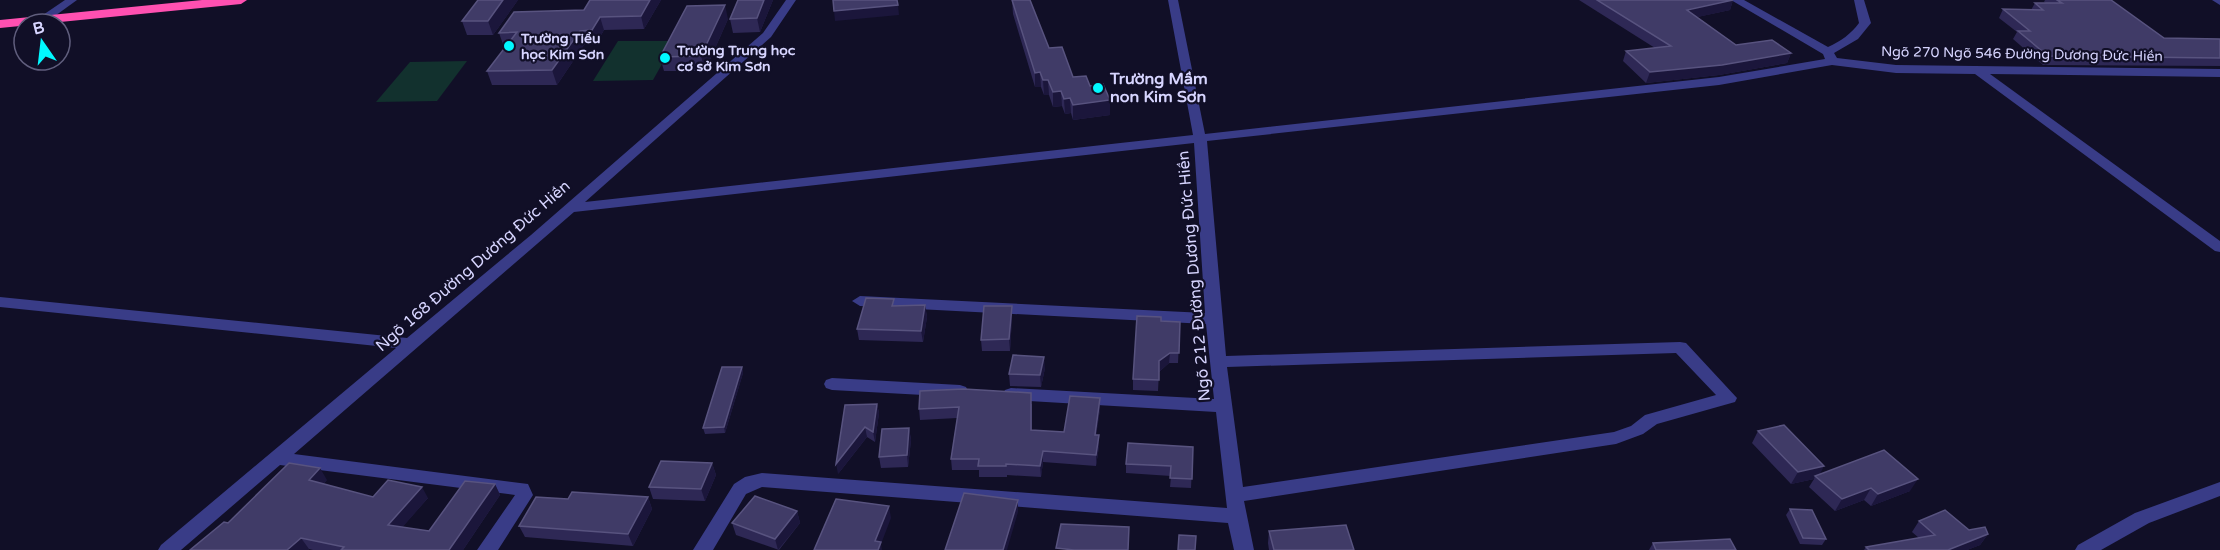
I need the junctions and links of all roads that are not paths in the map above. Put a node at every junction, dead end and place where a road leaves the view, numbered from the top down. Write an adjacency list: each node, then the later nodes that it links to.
1 (72, 0): 7 (street)
2 (242, 0): 8 (highway)
3 (790, 0): 13 (street, Ngõ 168 Đường Dương Đức Hiền)
4 (1173, 0): 12 (street, Ngõ 212 Đường Dương Đức Hiền)
5 (1736, 0): 9 (street, Ngõ 270 Ngõ 546 Đường Dương Đức Hiền)
6 (1859, 0): 9 (street)
7 (55, 12)
8 (72, 17)
9 (1830, 57): 10 (street, Ngõ 270 Ngõ 546 Đường Dương Đức Hiền); 12 (street)
10 (1979, 71): 11 (street, Ngõ 270 Ngõ 546 Đường Dương Đức Hiền); 14 (street)
11 (2220, 73)
12 (1200, 140): 13 (street); 17 (street, Ngõ 212 Đường Dương Đức Hiền)
13 (569, 208): 18 (street, Ngõ 168 Đường Dương Đức Hiền)
14 (2220, 248)
15 (0, 302): 18 (street)
16 (860, 302): 17 (street)
17 (1213, 319): 19 (street, Ngõ 212 Đường Dương Đức Hiền)
18 (410, 344): 24 (street, Ngõ 168 Đường Dương Đức Hiền)
19 (1220, 362): 23 (street, Ngõ 212 Đường Dương Đức Hiền); 26 (street)
20 (832, 384): 21 (street)
21 (975, 392)
22 (998, 394): 23 (street)
23 (1224, 406): 26 (street, Ngõ 212 Đường Dương Đức Hiền)
24 (276, 458): 28 (street, Ngõ 168 Đường Dương Đức Hiền); 29 (street)
25 (2220, 489): 32 (street)
26 (1234, 495): 27 (street, Ngõ 212 Đường Dương Đức Hiền)
27 (1237, 516): 30 (street); 31 (street, Ngõ 212 Đường Dương Đức Hiền)
28 (168, 550)
29 (487, 550)
30 (703, 550)
31 (1244, 550)
32 (2085, 550)

